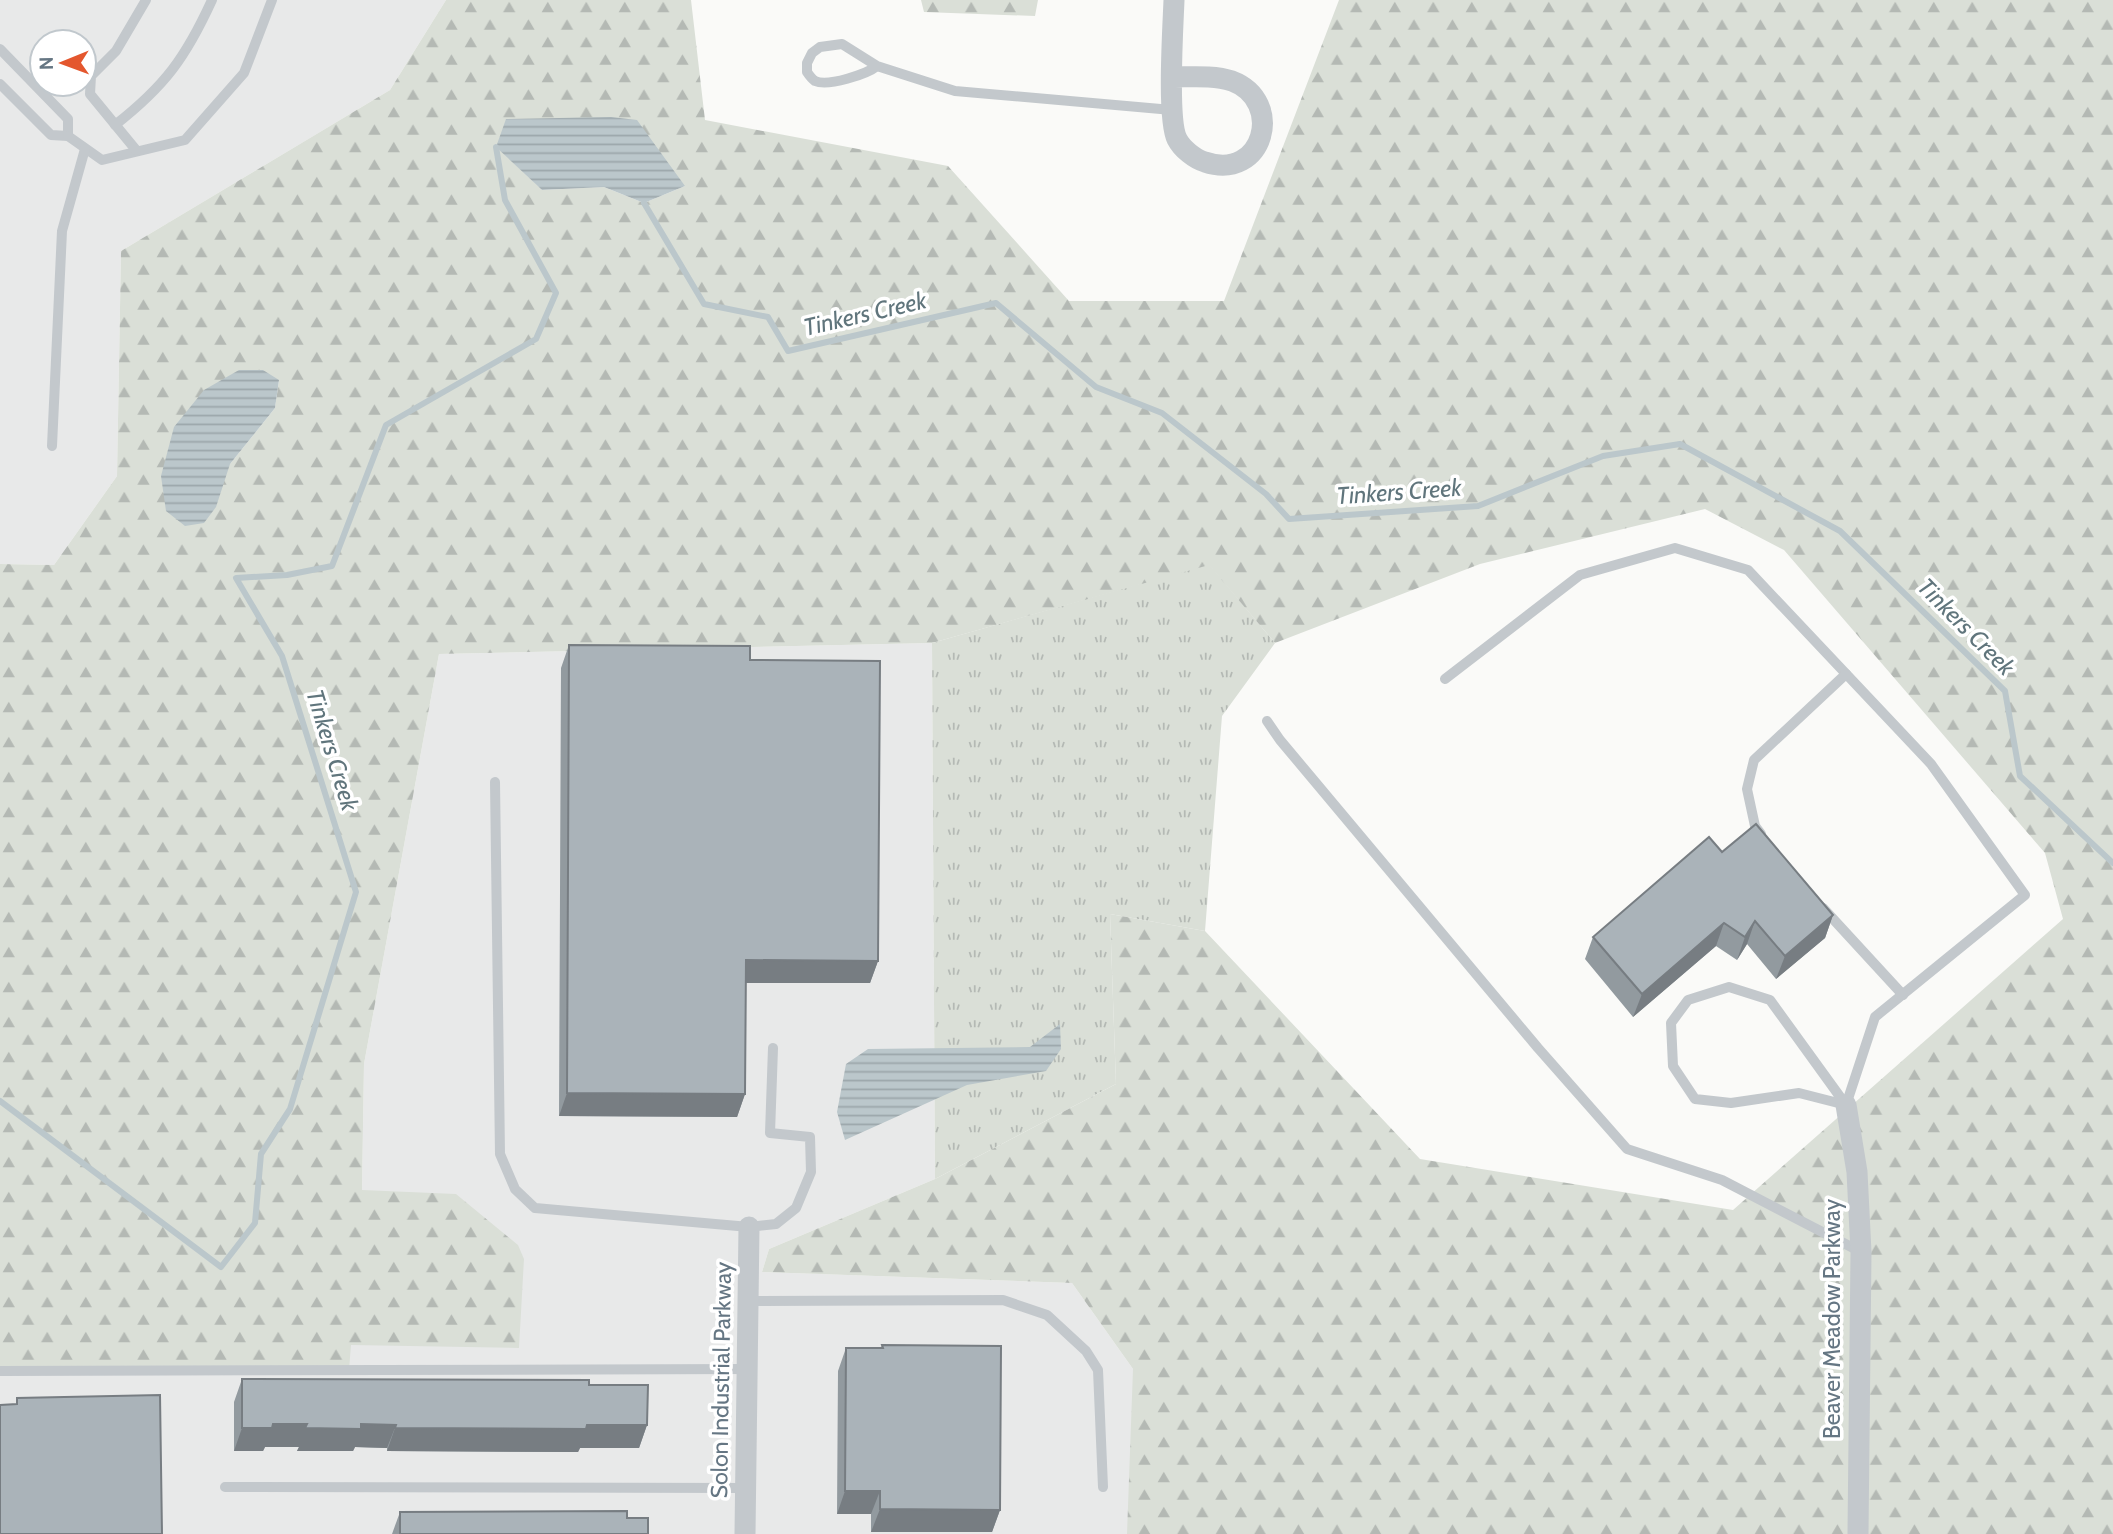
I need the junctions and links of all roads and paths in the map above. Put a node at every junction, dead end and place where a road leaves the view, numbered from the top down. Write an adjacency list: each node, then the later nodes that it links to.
1 (146, 0): 10 (lane)
2 (212, 0): 10 (lane)
3 (272, 0): 13 (lane)
4 (1174, 0): 7 (street)
5 (0, 49): 11 (lane)
6 (877, 66): 6 (lane); 9 (lane)
7 (1173, 77): 9 (street); 9 (street)
8 (0, 84): 11 (lane)
9 (1172, 110)
10 (115, 125): 13 (lane)
11 (68, 136): 12 (lane)
12 (85, 149): 13 (lane); 14 (lane)
13 (136, 150)
14 (52, 446)
15 (1846, 674): 16 (lane); 19 (lane); 21 (lane)
16 (1446, 679)
17 (1267, 721): 25 (lane)
18 (495, 782): 24 (lane)
19 (1768, 845)
20 (1819, 904): 21 (lane)
21 (1903, 995): 23 (lane)
22 (774, 1048): 24 (lane)
23 (1846, 1105): 23 (lane); 25 (street, Beaver Meadow Parkway)
24 (749, 1227): 26 (street, Solon Industrial Parkway)
25 (1861, 1252): 33 (street, Beaver Meadow Parkway)
26 (748, 1301): 27 (street, Solon Industrial Parkway); 29 (lane)
27 (747, 1370): 28 (lane); 31 (street, Solon Industrial Parkway)
28 (0, 1371)
29 (1103, 1487)
30 (225, 1488): 31 (lane)
31 (746, 1488): 32 (street, Solon Industrial Parkway)
32 (745, 1534)
33 (1858, 1534)

